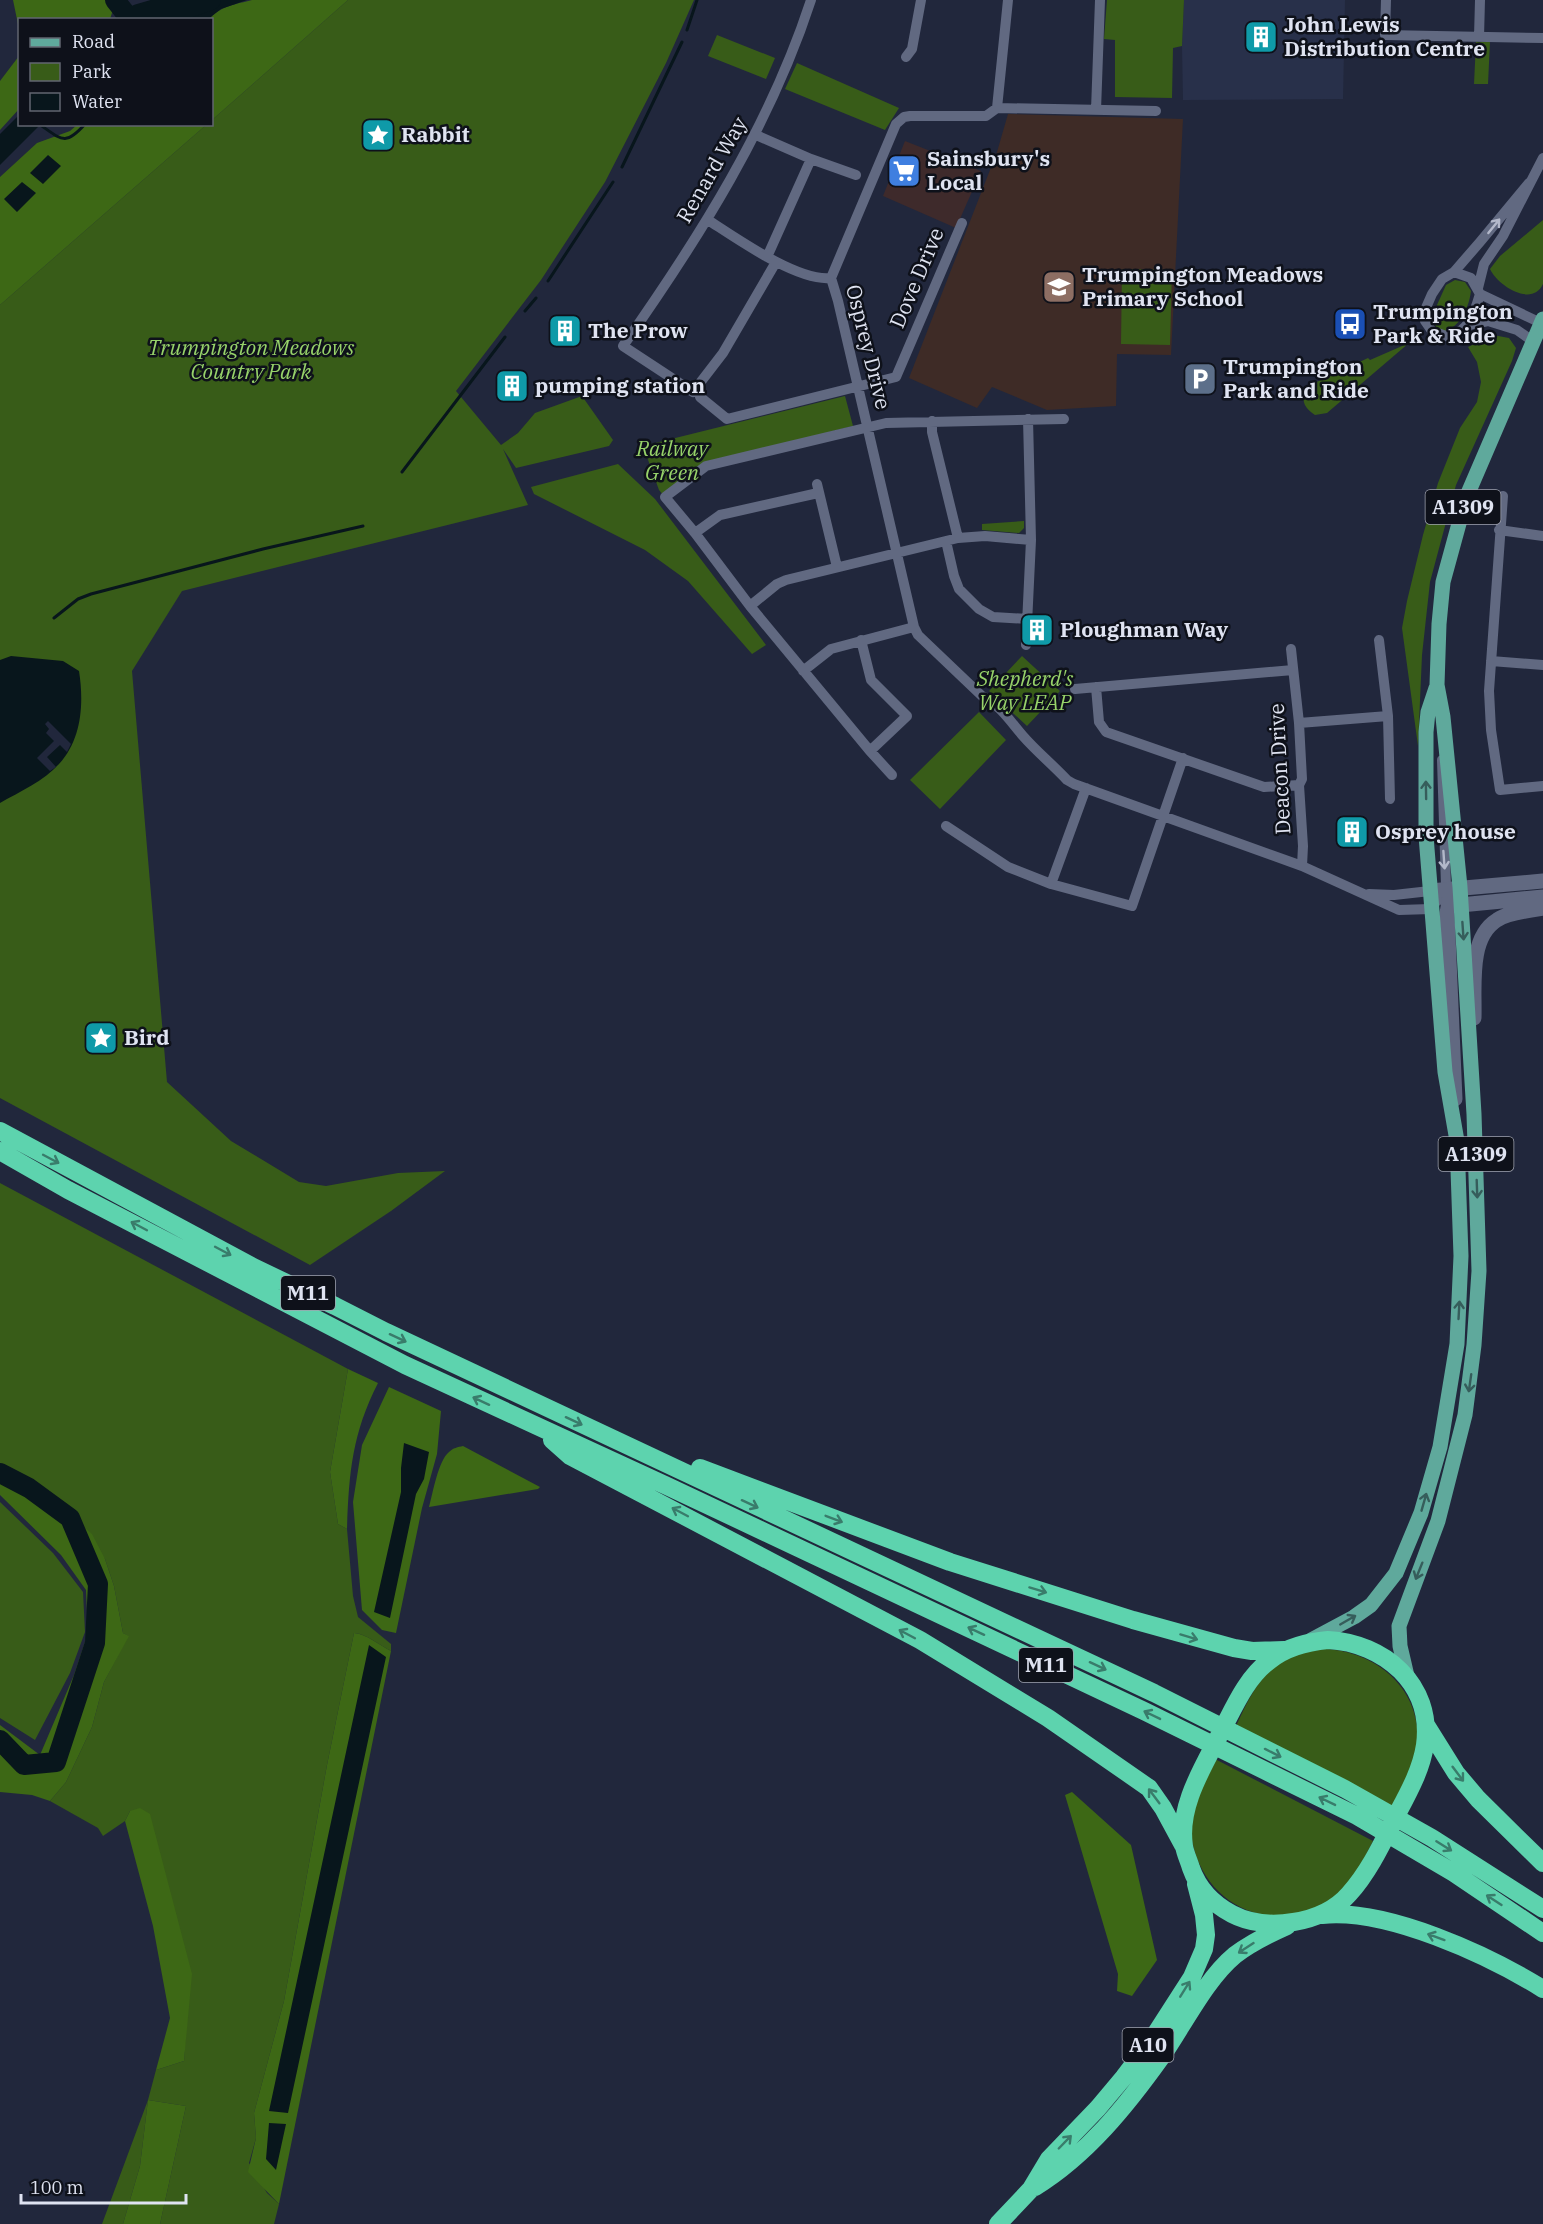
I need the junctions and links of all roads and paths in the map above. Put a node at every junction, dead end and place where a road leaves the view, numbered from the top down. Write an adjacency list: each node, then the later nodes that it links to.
1 (811, 0): 13 (street, Renard Way)
2 (921, 0): 9 (street)
3 (1008, 0): 10 (street)
4 (1100, 0): 11 (street)
5 (1386, 0): 7 (street)
6 (1480, 0): 7 (street)
7 (1479, 37): 8 (street)
8 (1543, 38)
9 (906, 57)
10 (997, 108): 11 (street, Osprey Drive); 22 (street, Osprey Drive)
11 (1096, 110): 12 (street, Osprey Drive)
12 (1156, 111)
13 (756, 135): 15 (street); 18 (street, Renard Way)
14 (1543, 158): 17 (street)
15 (811, 159): 16 (street); 20 (street)
16 (856, 175)
17 (1528, 183): 21 (street, one-way to 17); 23 (street)
18 (708, 220): 20 (street); 20 (street, Renard Way)
19 (962, 223): 27 (street, Dove Drive)
20 (772, 260): 22 (street)
21 (1454, 272): 23 (street); 25 (street)
22 (831, 278): 27 (street, Osprey Drive)
23 (1479, 291): 24 (street); 25 (street)
24 (1542, 321): 26 (main road, A1309)
25 (1469, 325): 26 (street)
26 (1534, 342): 53 (main road, A1309)
27 (857, 386): 28 (street); 32 (street, Osprey Drive)
28 (700, 397)
29 (1028, 419): 30 (street); 31 (street); 38 (street)
30 (1064, 419)
31 (932, 421): 32 (street); 37 (street)
32 (868, 427): 35 (street); 40 (street, Osprey Drive)
33 (1503, 496): 34 (street)
34 (1499, 530): 36 (street); 49 (street)
35 (694, 533): 41 (street); 42 (street)
36 (1543, 536)
37 (958, 538): 38 (street); 39 (street)
38 (1031, 540): 43 (street)
39 (946, 541): 40 (street); 43 (street)
40 (897, 552): 41 (street); 44 (street, Osprey Drive)
41 (837, 567): 42 (street)
42 (750, 606): 52 (street)
43 (1028, 619): 47 (street)
44 (914, 627): 45 (street); 63 (street, Osprey Drive)
45 (861, 640): 52 (street); 58 (street)
46 (1379, 640): 56 (street)
47 (1026, 645)
48 (1291, 649): 51 (street, Deacon Drive)
49 (1491, 661): 50 (street); 62 (street)
50 (1543, 665)
51 (1293, 670): 54 (street, Deacon Drive); 57 (street, Deacon Drive)
52 (803, 671): 58 (street)
53 (1437, 685): 72 (main road, A1309, one-way to 72); 72 (main road, A1309, one-way to 53)
54 (1096, 687): 55 (street, Deacon Drive); 59 (street)
55 (1075, 689)
56 (1388, 716): 57 (street); 64 (street)
57 (1299, 723): 61 (street, Deacon Drive)
58 (870, 751): 60 (street)
59 (1183, 758): 61 (street); 65 (street)
60 (892, 775)
61 (1299, 785): 67 (street, Deacon Drive)
62 (1543, 786)
63 (1086, 788): 65 (street, Osprey Drive); 69 (street)
64 (1390, 799)
65 (1163, 815): 67 (street, Osprey Drive); 69 (street)
66 (946, 826): 69 (street)
67 (1302, 866): 70 (street, Osprey Drive)
68 (1543, 881): 72 (street)
69 (1051, 884)
70 (1366, 894): 72 (street); 72 (street, Osprey Drive)
71 (1543, 897): 73 (street)
72 (1437, 899): 73 (main road, A1309); 73 (street); 77 (main road, A1309)
73 (1454, 906): 75 (main road, A1309, one-way to 75); 77 (street)
74 (1543, 908): 75 (street)
75 (1471, 1073): 83 (main road, A1309, one-way to 83)
76 (0, 1131): 80 (highway, M11, one-way to 80)
77 (1457, 1141): 81 (main road, A1309, one-way to 77)
78 (0, 1151): 79 (highway, M11, one-way to 78)
79 (534, 1425): 85 (highway, M11, one-way to 79); 90 (highway, M11, one-way to 79)
80 (621, 1443): 82 (highway, M11, one-way to 82); 88 (highway, M11, one-way to 88)
81 (1308, 1642): 82 (highway); 83 (highway)
82 (1287, 1649): 85 (highway)
83 (1407, 1676): 84 (highway)
84 (1426, 1725): 86 (highway, one-way to 86); 89 (highway)
85 (1184, 1846): 87 (highway)
86 (1543, 1863)
87 (1194, 1876): 89 (highway); 92 (highway, A10, one-way to 87)
88 (1543, 1909)
89 (1306, 1918): 91 (highway, one-way to 89); 92 (highway, A10, one-way to 92)
90 (1543, 1933)
91 (1543, 1989)
92 (1031, 2189): 93 (highway, A10)
93 (998, 2224)

